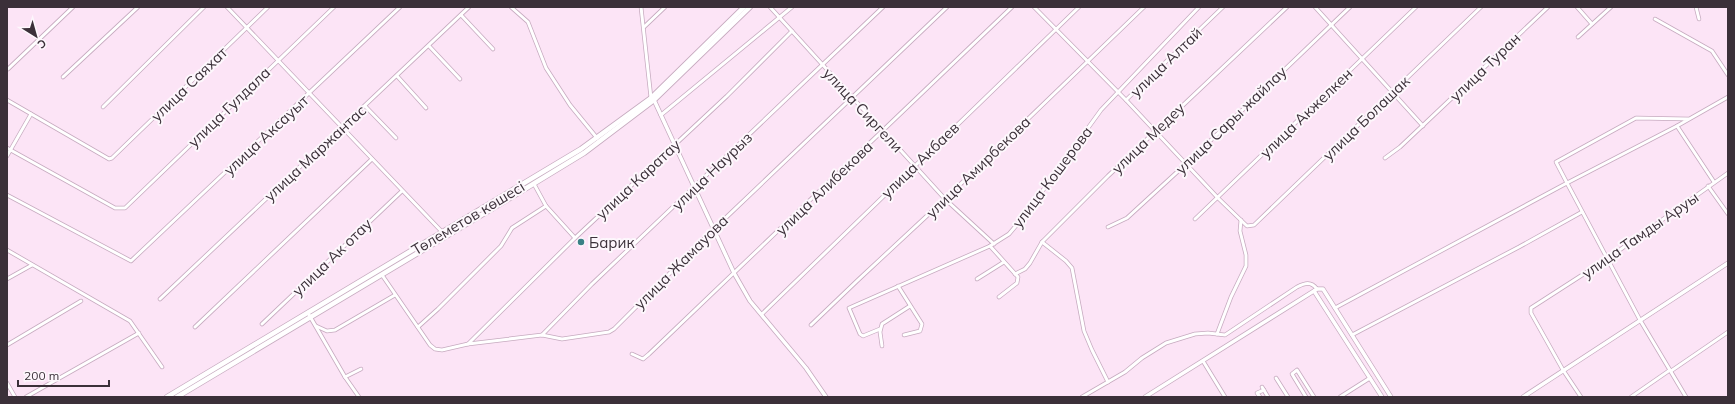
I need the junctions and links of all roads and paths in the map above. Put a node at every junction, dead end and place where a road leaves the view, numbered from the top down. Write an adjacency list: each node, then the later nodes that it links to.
1 (73, 7): 50 (street)
2 (138, 7): 53 (street)
3 (204, 7): 64 (street)
4 (227, 7): 40 (street)
5 (268, 7): 40 (street, улица Саяхат)
6 (334, 7): 47 (street, улица Гулдала)
7 (400, 7): 57 (street, улица Аксауыт)
8 (469, 7): 33 (street, улица Маржантас)
9 (511, 7): 75 (street)
10 (642, 7): 39 (street)
11 (665, 7): 39 (street)
12 (744, 7): 60 (main road, Төлеметов көшесі)
13 (750, 7): 60 (main road, Төлеметов көшесі)
14 (770, 7): 34 (street, улица Сиргели)
15 (792, 7): 34 (street)
16 (883, 7): 49 (street, улица Наурыз)
17 (947, 7): 59 (street, улица Жамауова)
18 (1012, 7): 73 (street, улица Алибекова)
19 (1034, 7): 41 (street)
20 (1079, 7): 41 (street, улица Акбаев)
21 (1144, 7): 48 (street, улица Амирбекова)
22 (1200, 7): 55 (street, улица Кошерова)
23 (1223, 7): 62 (street, улица Алтай)
24 (1287, 7): 72 (street, улица Медеу)
25 (1315, 7): 37 (street)
26 (1350, 7): 37 (street, улица Сары жайлау)
27 (1416, 7): 46 (street, улица Акжелкен)
28 (1481, 7): 56 (street, улица Болашак)
29 (1548, 7): 69 (street, улица Туран)
30 (1577, 7): 38 (street)
31 (1611, 7): 38 (street)
32 (1696, 7): 35 (street)
33 (460, 15): 44 (street, улица Маржантас); 45 (street)
34 (779, 18): 42 (street, улица Сиргели); 67 (street)
35 (1699, 19)
36 (1655, 20): 51 (street)
37 (1332, 24): 46 (street); 81 (street, улица Сары жайлау)
38 (1592, 24): 43 (street)
39 (644, 27): 60 (street)
40 (246, 28): 47 (street); 66 (street, улица Саяхат)
41 (1056, 30): 48 (street); 82 (street, улица Акбаев)
42 (792, 32): 49 (street, улица Сиргели); 76 (street, улица Каратау)
43 (1578, 37)
44 (429, 46): 52 (street, улица Маржантас); 54 (street)
45 (492, 49)
46 (1362, 58): 56 (street); 91 (street, улица Акжелкен)
47 (278, 61): 57 (street); 77 (street, улица Гулдала)
48 (1087, 62): 55 (street); 92 (street, улица Амирбекова)
49 (822, 66): 59 (street, улица Сиргели); 88 (street, улица Наурыз)
50 (8, 69)
51 (1728, 75)
52 (397, 76): 63 (street, улица Маржантас); 65 (street)
53 (63, 77)
54 (460, 79)
55 (1118, 92): 62 (street); 103 (street, улица Кошерова)
56 (1393, 92): 69 (street); 97 (street, улица Болашак)
57 (309, 94): 71 (street); 90 (street, улица Аксауыт)
58 (1728, 97): 68 (street)
59 (852, 98): 73 (street, улица Сиргели); 99 (street, улица Жамауова)
60 (652, 99): 67 (street); 75 (main road, Төлеметов көшесі)
61 (7, 100): 66 (street)
62 (1126, 100): 72 (street)
63 (365, 106): 71 (street, улица Маржантас); 74 (street)
64 (103, 107)
65 (426, 108)
66 (31, 114): 77 (street)
67 (661, 115): 76 (street)
68 (1689, 119): 70 (street); 85 (street)
69 (1423, 126): 79 (street, улица Туран)
70 (1677, 126): 84 (street); 85 (street)
71 (341, 127): 80 (street); 119 (street, улица Маржантас)
72 (1155, 131): 81 (street); 102 (street, улица Медеу)
73 (883, 132): 82 (street, улица Сиргели); 110 (street, улица Алибекова)
74 (396, 138)
75 (598, 140): 86 (main road, Төлеметов көшесі); 100 (main road, Төлеметов көшесі)
76 (674, 145): 88 (street); 101 (street, улица Каратау)
77 (9, 149): 78 (street)
78 (7, 156)
79 (1385, 158)
80 (372, 159): 89 (street); 129 (street)
81 (1187, 164): 91 (street); 98 (street, улица Сары жайлау)
82 (914, 166): 92 (street, улица Сиргели); 123 (street, улица Акбаев)
83 (1728, 173): 84 (street, улица Тамды Аруы)
84 (1714, 182): 87 (street, улица Тамды Аруы)
85 (1567, 183): 94 (street); 122 (street)
86 (534, 184): 93 (street); 100 (main road, Төлеметов көшесі)
87 (1708, 186): 95 (street); 106 (street, улица Тамды Аруы)
88 (695, 188): 99 (street); 135 (street, улица Наурыз)
89 (402, 191): 100 (street); 126 (street, улица Ак отау)
90 (7, 195)
91 (1218, 198): 96 (street, улица Акжелкен); 97 (street)
92 (945, 199): 103 (street, улица Сиргели); 127 (street, улица Амирбекова)
93 (546, 206): 101 (street); 130 (street)
94 (1582, 212): 106 (street); 137 (street)
95 (1728, 214)
96 (1195, 219)
97 (1241, 220): 134 (street)
98 (1108, 227)
99 (715, 228): 110 (street); 135 (street, улица Жамауова)
100 (444, 234): 112 (main road, Төлеметов көшесі); 124 (main road, Төлеметов көшесі)
101 (575, 238): 138 (street, улица Каратау)
102 (1042, 242): 111 (street, улица Медеу); 150 (street)
103 (994, 244): 104 (street, улица Кошерова)
104 (990, 246): 107 (street); 115 (street, улица Кошерова)
105 (7, 250): 109 (street)
106 (1607, 259): 125 (street); 145 (street, улица Тамды Аруы)
107 (1004, 262): 111 (street); 114 (street)
108 (1728, 263): 125 (street)
109 (32, 265): 113 (street); 133 (street)
110 (734, 273): 123 (street); 141 (street, улица Алибекова)
111 (1015, 274): 118 (street)
112 (382, 275): 117 (street, улица Жамауова); 124 (main road, Төлеметов көшесі)
113 (7, 279)
114 (977, 279)
115 (898, 286): 121 (street); 131 (street, улица Кошерова)
116 (1316, 290): 122 (street); 134 (street); 142 (street); 149 (street)
117 (395, 295): 128 (street); 130 (street, улица Жамауова)
118 (1000, 297)
119 (160, 299)
120 (81, 301): 139 (street)
121 (910, 306): 131 (street); 136 (street)
122 (1335, 308): 137 (street)
123 (762, 314): 157 (street)
124 (309, 315): 128 (street); 154 (main road, Төлеметов көшесі); 155 (main road, Төлеметов көшесі)
125 (1640, 320): 145 (street); 146 (street)
126 (262, 324)
127 (811, 325)
128 (316, 326): 147 (street)
129 (195, 327)
130 (418, 327): 138 (street, улица Жамауова)
131 (880, 329): 140 (street)
132 (1728, 332): 146 (street)
133 (138, 333): 143 (street); 153 (street)
134 (1217, 334): 150 (street)
135 (542, 335): 138 (street, улица Жамауова)
136 (904, 335)
137 (1352, 335): 168 (street)
138 (468, 344)
139 (7, 345)
140 (882, 346)
141 (632, 354)
142 (1203, 361): 159 (street); 160 (street)
143 (162, 367)
144 (361, 369): 147 (street)
145 (1563, 370): 169 (street); 170 (street)
146 (1670, 371): 171 (street); 172 (street)
147 (345, 377): 156 (street)
148 (1276, 378): 163 (street)
149 (1370, 378): 166 (street); 167 (street)
150 (1108, 382): 158 (street)
151 (7, 383): 152 (street)
152 (15, 397)
153 (26, 397)
154 (167, 397)
155 (177, 397)
156 (359, 397)
157 (826, 397)
158 (1082, 397)
159 (1145, 397)
160 (1225, 397)
161 (1260, 397): 162 (street)
162 (1268, 397)
163 (1288, 397)
164 (1306, 397): 165 (street)
165 (1314, 397)
166 (1340, 397)
167 (1382, 397)
168 (1391, 397)
169 (1523, 397)
170 (1581, 397)
171 (1631, 397)
172 (1686, 397)

